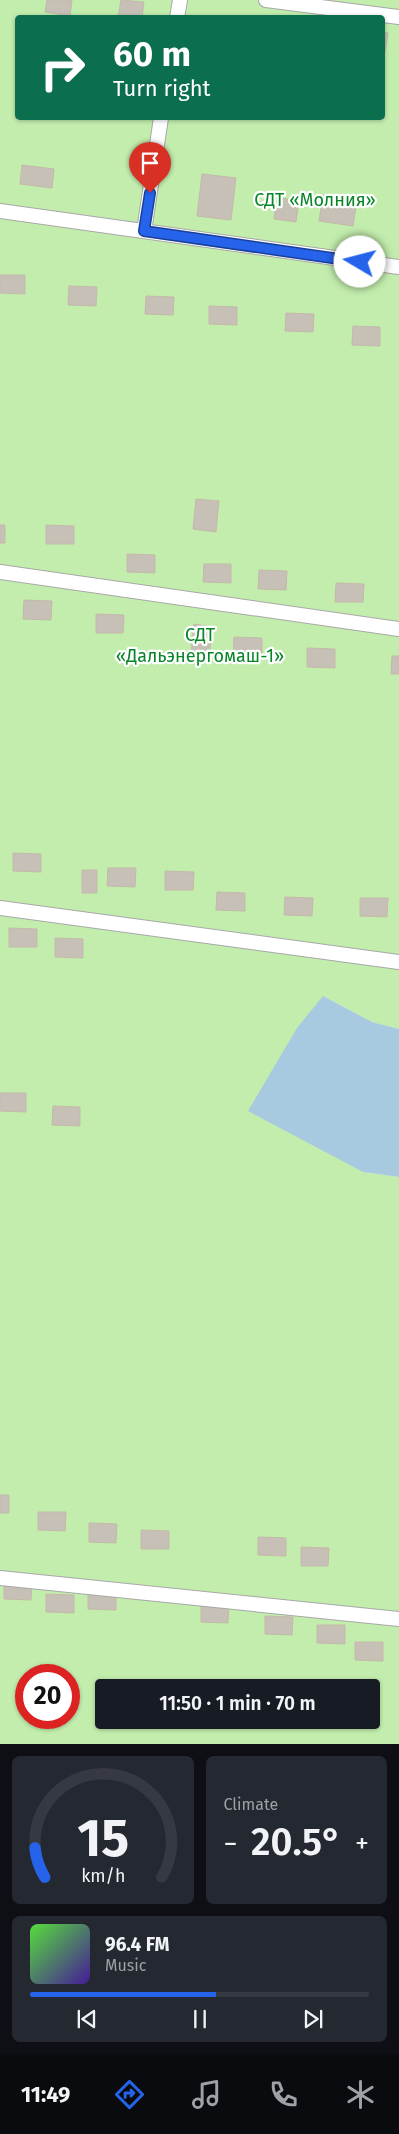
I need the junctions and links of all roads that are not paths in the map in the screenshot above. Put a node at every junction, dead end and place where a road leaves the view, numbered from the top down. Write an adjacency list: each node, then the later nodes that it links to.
1 (180, 0): 3 (lane)
2 (266, 0): 4 (lane)
3 (178, 15)
4 (383, 15)
5 (385, 15): 6 (lane)
6 (399, 17)
7 (161, 120): 9 (lane)
8 (0, 212): 9 (lane)
9 (144, 231): 10 (lane)
10 (399, 267)
11 (0, 572): 12 (lane)
12 (399, 629)
13 (0, 908): 14 (lane)
14 (399, 962)
15 (0, 1578): 16 (lane)
16 (399, 1619)

